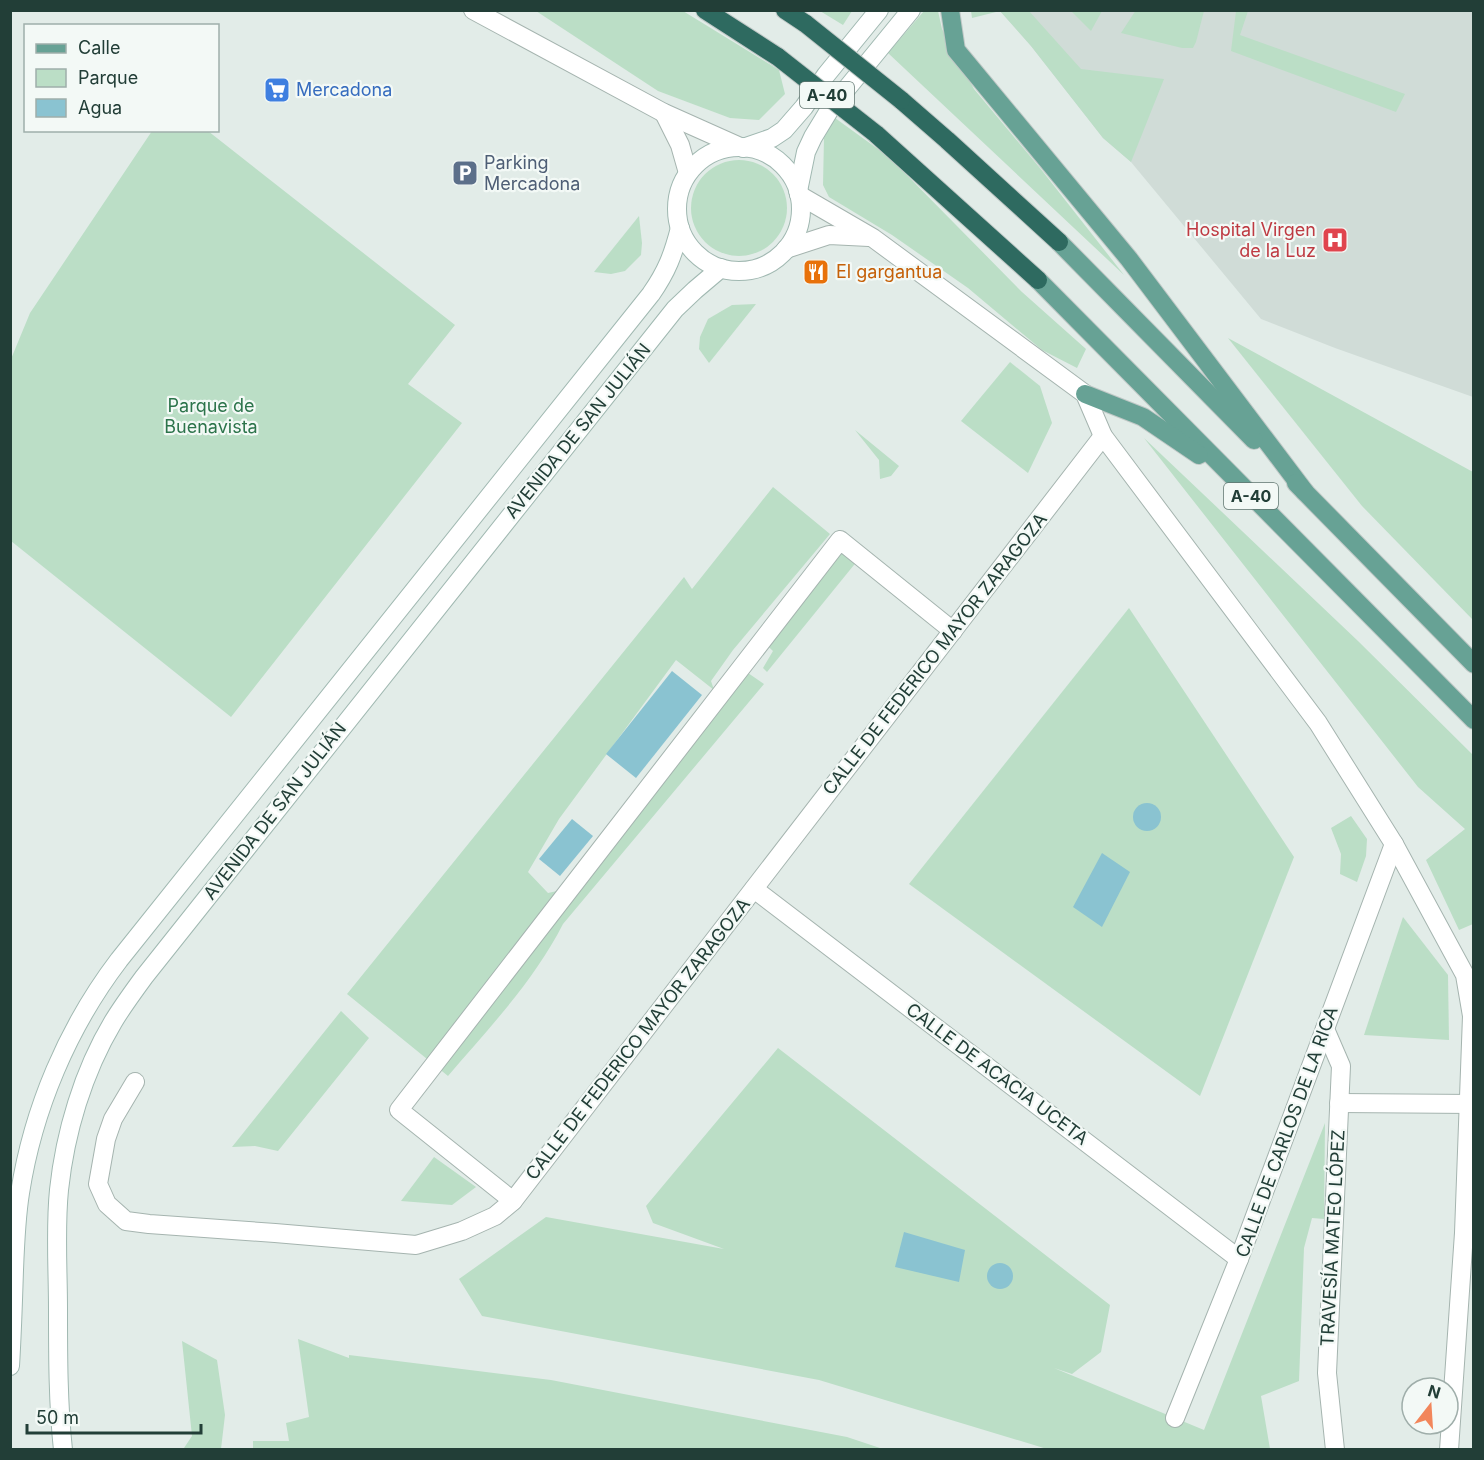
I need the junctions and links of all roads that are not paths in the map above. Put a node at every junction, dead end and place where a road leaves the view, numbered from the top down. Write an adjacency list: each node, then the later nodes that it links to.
1 (473, 10): 7 (street)
2 (705, 10): 16 (highway, A-40, bridge)
3 (785, 10): 13 (highway, A-40, bridge)
4 (879, 10): 8 (street)
5 (911, 10): 10 (street)
6 (950, 10): 20 (main road)
7 (664, 113): 8 (street); 9 (street)
8 (742, 148): 9 (street); 10 (street)
9 (688, 173): 11 (street)
10 (798, 193): 12 (street); 14 (street)
11 (680, 228): 15 (street); 35 (street, AVENIDA DE SAN JULIÁN)
12 (873, 237): 14 (street); 17 (street)
13 (1059, 242): 20 (main road, A-40)
14 (786, 249): 15 (street)
15 (721, 268): 37 (street, AVENIDA DE SAN JULIÁN)
16 (1038, 280): 19 (main road, A-40)
17 (1085, 394): 18 (street); 19 (main road)
18 (1103, 436): 21 (street, CALLE DE FEDERICO MAYOR ZARAGOZA); 24 (street)
19 (1234, 478): 23 (main road, A-40)
20 (1305, 492): 22 (main road, A-40)
21 (953, 631): 25 (street, CALLE DE FEDERICO MAYOR ZARAGOZA); 31 (street)
22 (1473, 664)
23 (1473, 720)
24 (1394, 844): 26 (street); 27 (street, CALLE DE CARLOS DE LA RICA)
25 (754, 889): 31 (street, CALLE DE FEDERICO MAYOR ZARAGOZA); 33 (street, CALLE DE ACACIA UCETA)
26 (1469, 976): 30 (street)
27 (1325, 1029): 29 (street, TRAVESÍA MATEO LÓPEZ); 33 (street, CALLE DE CARLOS DE LA RICA)
28 (135, 1082): 31 (street, CALLE DE FEDERICO MAYOR ZARAGOZA)
29 (1339, 1103): 30 (street); 38 (street, TRAVESÍA MATEO LÓPEZ)
30 (1471, 1104): 32 (street)
31 (513, 1201)
32 (1468, 1232): 34 (street)
33 (1239, 1259): 36 (street, CALLE DE CARLOS DE LA RICA)
34 (1465, 1353): 39 (street)
35 (10, 1366)
36 (1175, 1418)
37 (63, 1449)
38 (1335, 1449)
39 (1449, 1449)

